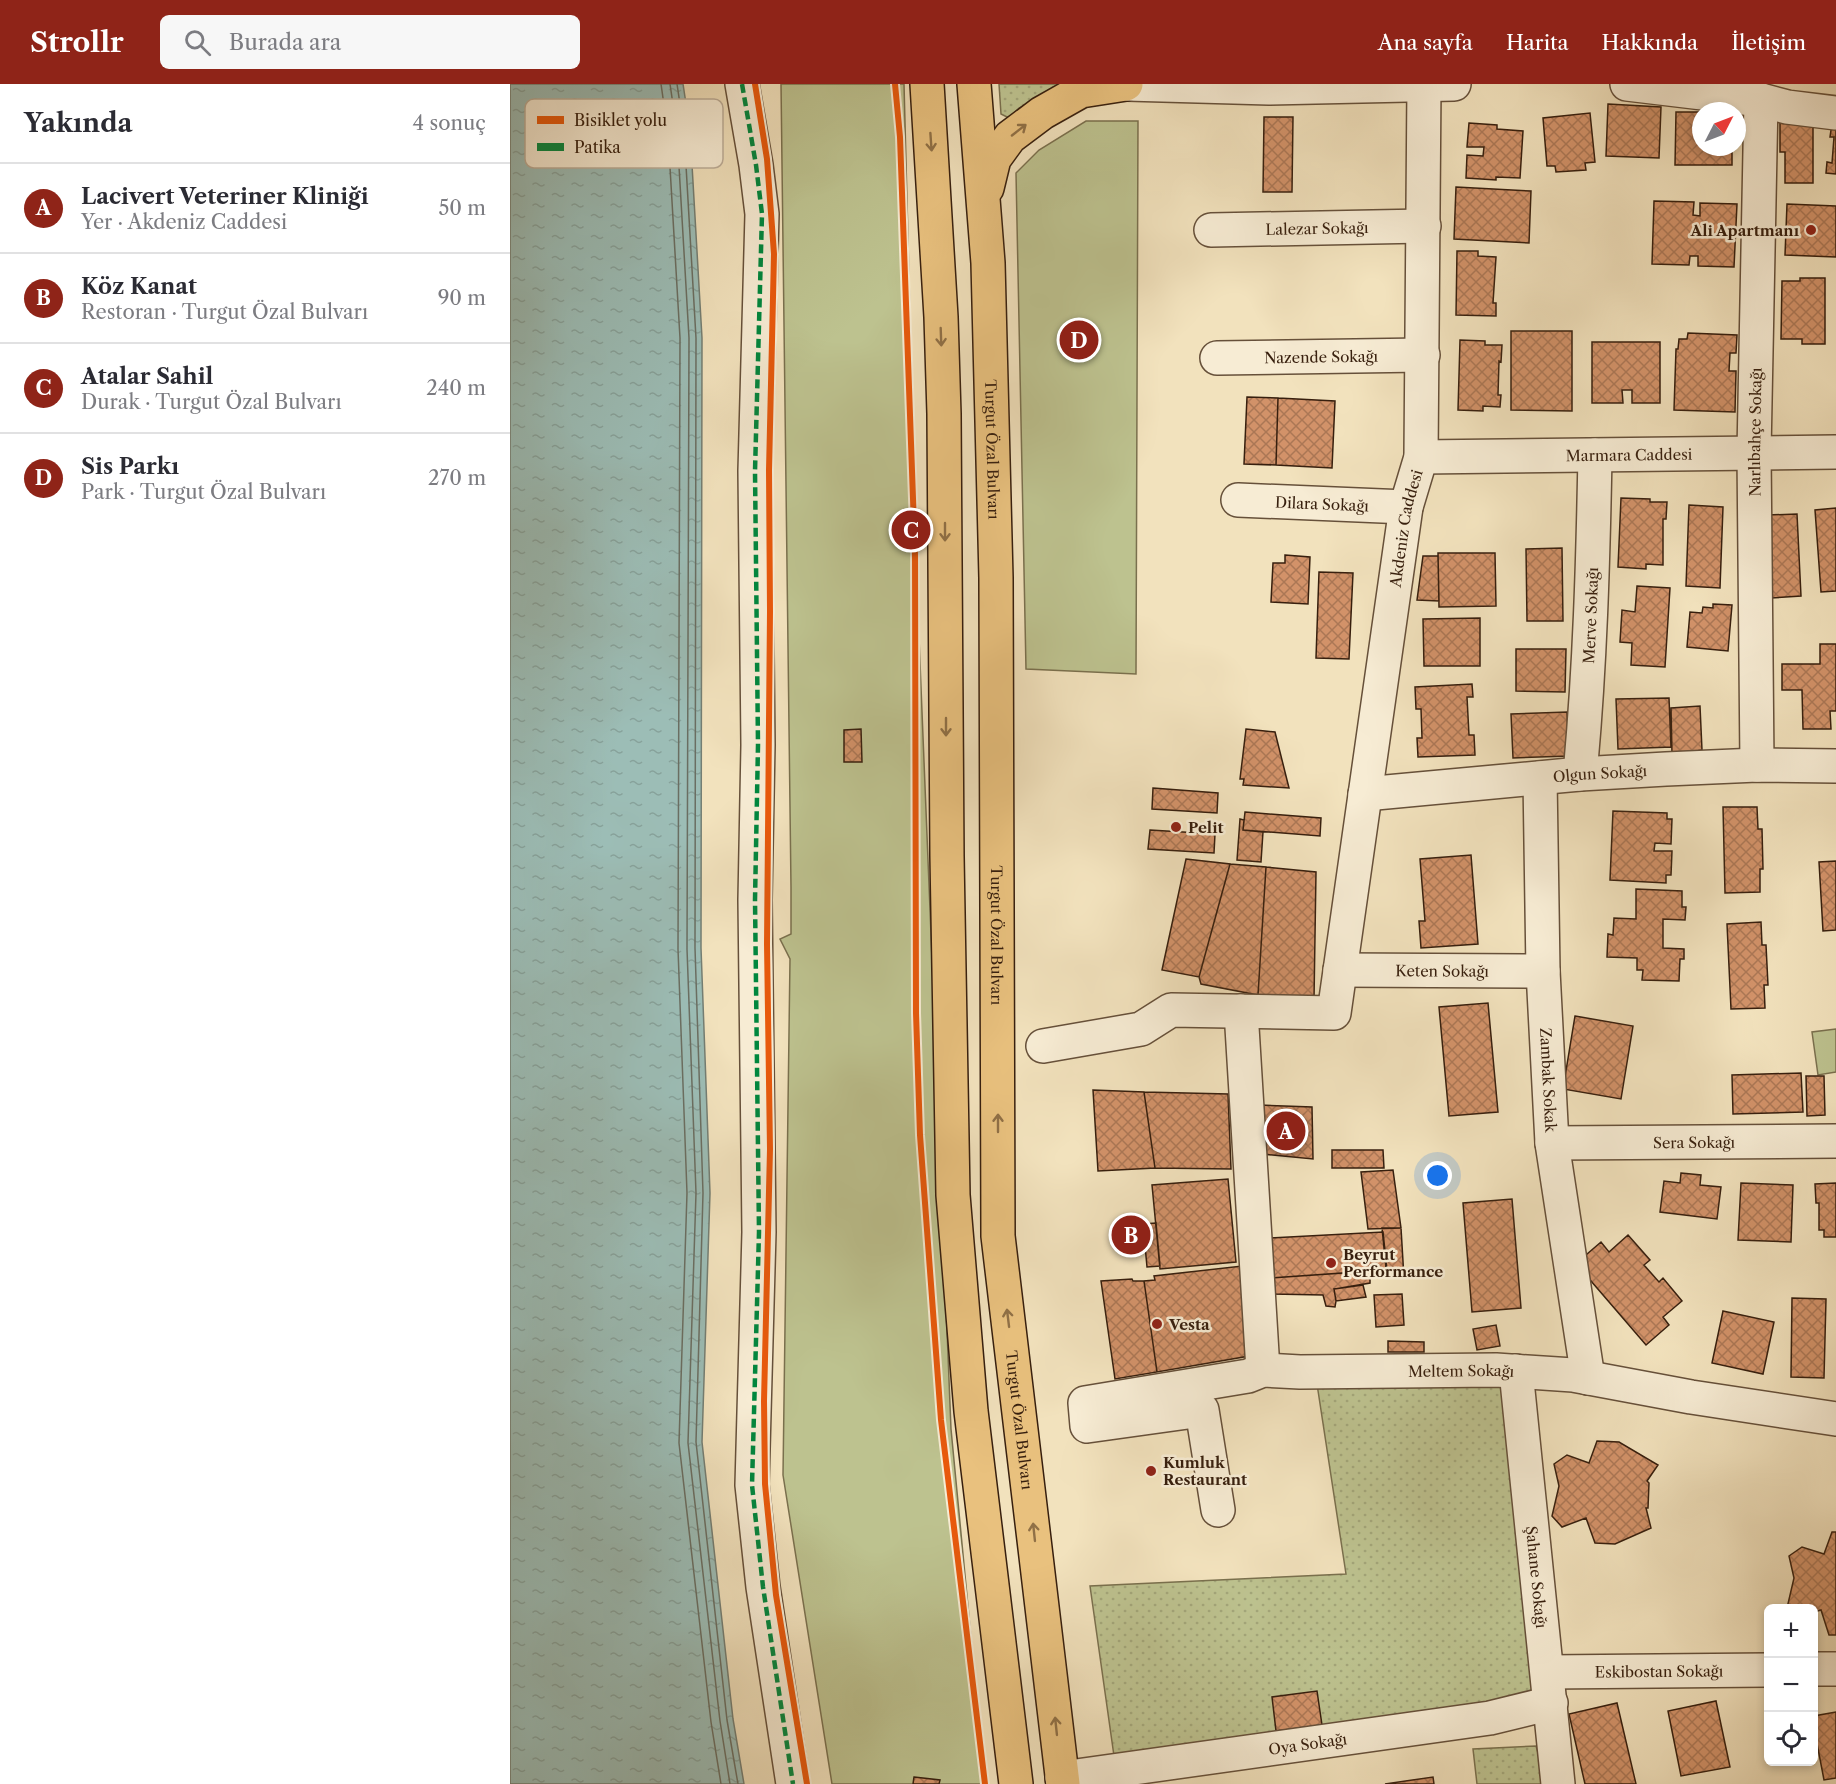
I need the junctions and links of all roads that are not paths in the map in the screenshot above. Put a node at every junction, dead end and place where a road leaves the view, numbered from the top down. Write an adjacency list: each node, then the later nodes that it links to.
1 (742, 84): 41 (street)
2 (927, 84): 42 (highway, one-way to 42)
3 (974, 84): 9 (highway, Turgut Özal Bulvarı)
4 (1126, 84): 6 (street); 9 (highway, one-way to 4)
5 (1627, 84): 7 (street)
6 (1434, 85): 10 (street, Akdeniz Caddesi)
7 (1778, 97): 8 (street); 14 (street, Narlıbahçe Sokağı)
8 (1836, 113)
9 (984, 199): 40 (highway, Turgut Özal Bulvarı, one-way to 9)
10 (1424, 226): 11 (street, Lalezar Sokağı); 12 (street, Akdeniz Caddesi)
11 (1210, 230)
12 (1422, 355): 13 (street, Nazende Sokağı); 17 (street, Akdeniz Caddesi)
13 (1217, 358)
14 (1754, 452): 15 (street, Marmara Caddesi); 16 (street, Marmara Caddesi); 20 (street, Narlıbahçe Sokağı)
15 (1836, 452)
16 (1595, 455): 17 (street, Marmara Caddesi); 22 (street, Merve Sokağı)
17 (1422, 457): 19 (street, Akdeniz Caddesi)
18 (1238, 500): 19 (street, Dilara Sokağı)
19 (1406, 507): 24 (street, Akdeniz Caddesi)
20 (1757, 765): 21 (street, Olgun Sokağı); 22 (street, Olgun Sokağı)
21 (1836, 766)
22 (1580, 774): 23 (street, Olgun Sokağı)
23 (1540, 777): 24 (street, Olgun Sokağı); 26 (street, Zambak Sokak)
24 (1365, 794): 25 (street, Akdeniz Caddesi)
25 (1340, 970): 26 (street, Keten Sokağı); 27 (street, Akdeniz Caddesi)
26 (1543, 971): 30 (street, Zambak Sokak)
27 (1241, 1011): 28 (street); 31 (street)
28 (1043, 1046)
29 (1836, 1141): 30 (street, Sera Sokağı)
30 (1552, 1143): 33 (street, Zambak Sokak)
31 (1263, 1370): 32 (street, Meltem Sokağı); 35 (street, Meltem Sokağı)
32 (1516, 1371): 33 (street, Meltem Sokağı); 39 (street, Şahane Sokağı)
33 (1588, 1378): 34 (street, Meltem Sokağı)
34 (1836, 1419)
35 (1218, 1510)
36 (1818, 1669): 37 (street)
37 (1836, 1669)
38 (1764, 1670): 39 (street, Eskibostan Sokağı)
39 (1550, 1687): 40 (street, Oya Sokağı); 43 (street, Şahane Sokağı)
40 (1062, 1781)
41 (793, 1784)
42 (1016, 1784)
43 (1558, 1784)

